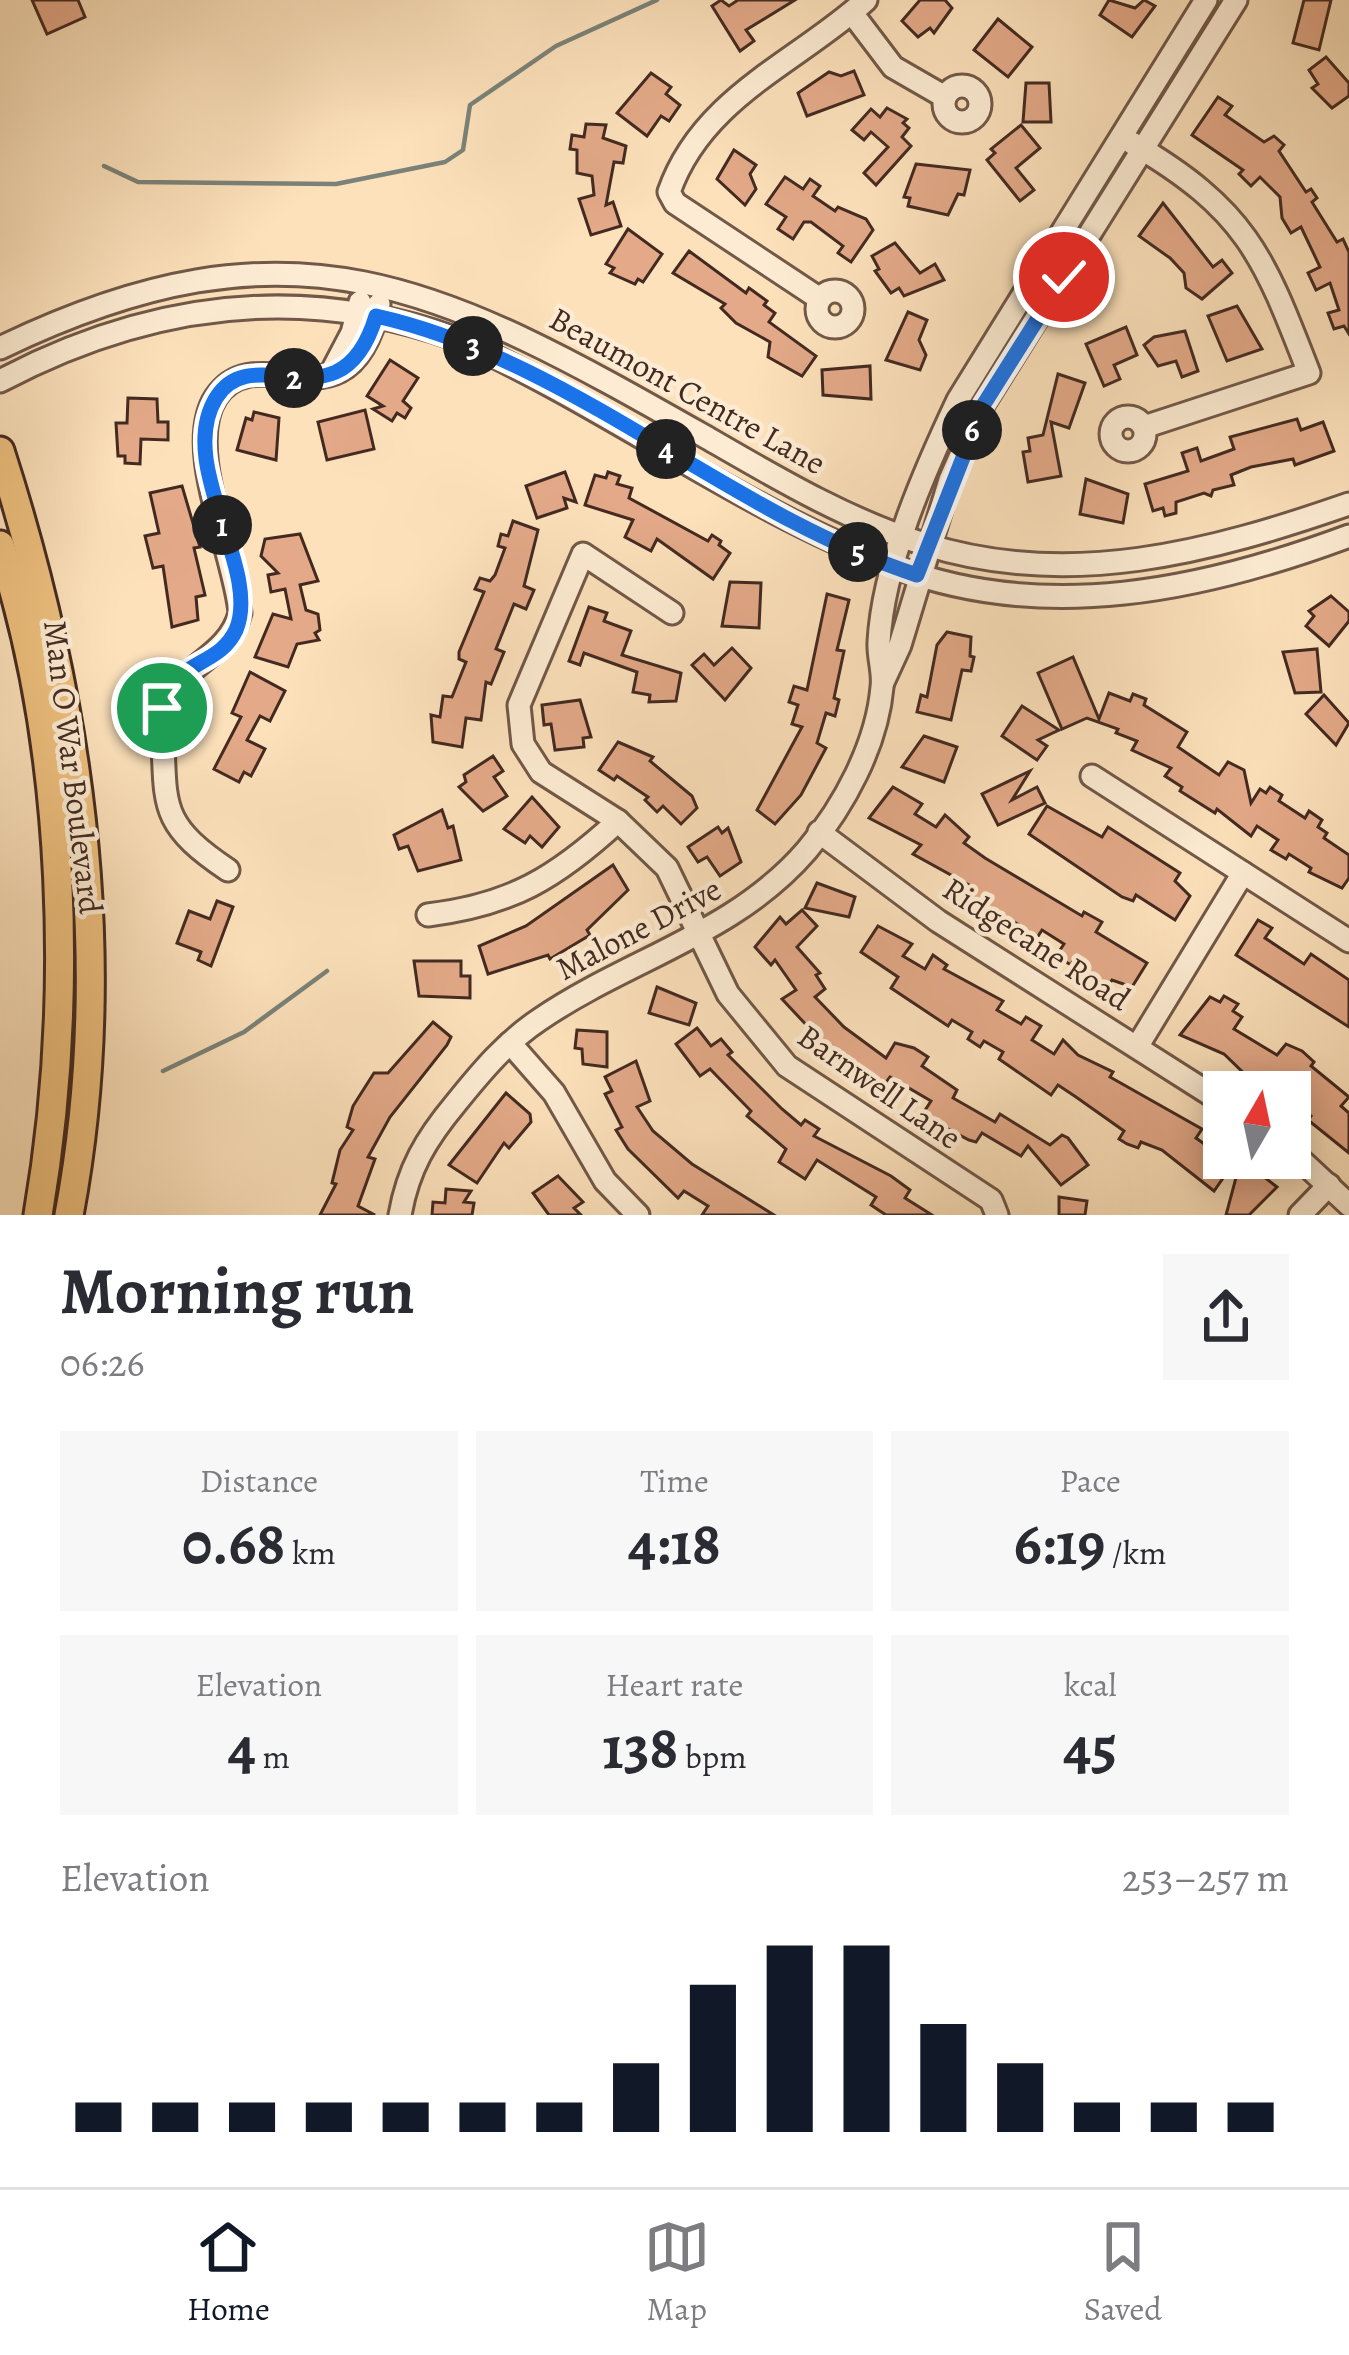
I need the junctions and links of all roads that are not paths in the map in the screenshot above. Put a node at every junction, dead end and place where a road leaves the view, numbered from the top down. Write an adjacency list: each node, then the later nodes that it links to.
1 (1221, 3): 4 (street, Malone Drive); 5 (street, Malone Drive)
2 (859, 6): 3 (street); 7 (street)
3 (945, 97)
4 (1121, 137): 5 (street); 14 (street, Malone Drive)
5 (1143, 150): 11 (street); 17 (street, Malone Drive)
6 (373, 284): 8 (street); 9 (street, Beaumont Centre Lane); 14 (street, Beaumont Centre Lane)
7 (820, 298)
8 (367, 314): 10 (street, Beaumont Centre Lane); 18 (street, Beaumont Centre Lane); 23 (street)
9 (0, 348)
10 (0, 381)
11 (1144, 427)
12 (0, 451): 35 (main road, Man O War Boulevard)
13 (1349, 504): 17 (street, Beaumont Centre Lane)
14 (904, 536): 17 (street, Beaumont Centre Lane); 18 (street, Malone Drive)
15 (1349, 536): 18 (street, Beaumont Centre Lane)
16 (0, 545): 34 (main road, Man O War Boulevard)
17 (927, 545): 18 (street, Malone Drive)
18 (906, 571): 22 (street, Malone Drive)
19 (672, 614): 21 (street, Barnwell Lane)
20 (1093, 776): 24 (street)
21 (618, 821): 25 (street); 26 (street, Barnwell Lane)
22 (819, 832): 26 (street, Malone Drive); 29 (street, Ridgecane Road)
23 (228, 870)
24 (1244, 873): 27 (street); 29 (street)
25 (428, 915)
26 (697, 936): 28 (street, Malone Drive); 38 (street, Barnwell Lane)
27 (1349, 940)
28 (510, 1043): 36 (street, Malone Drive); 37 (street)
29 (1137, 1047): 30 (street, Ridgecane Road)
30 (1203, 1089)
31 (1311, 1169): 32 (street)
32 (1329, 1185): 33 (street); 39 (street)
33 (1349, 1205)
34 (38, 1215)
35 (69, 1215)
36 (400, 1215)
37 (638, 1215)
38 (997, 1215)
39 (1300, 1215)

